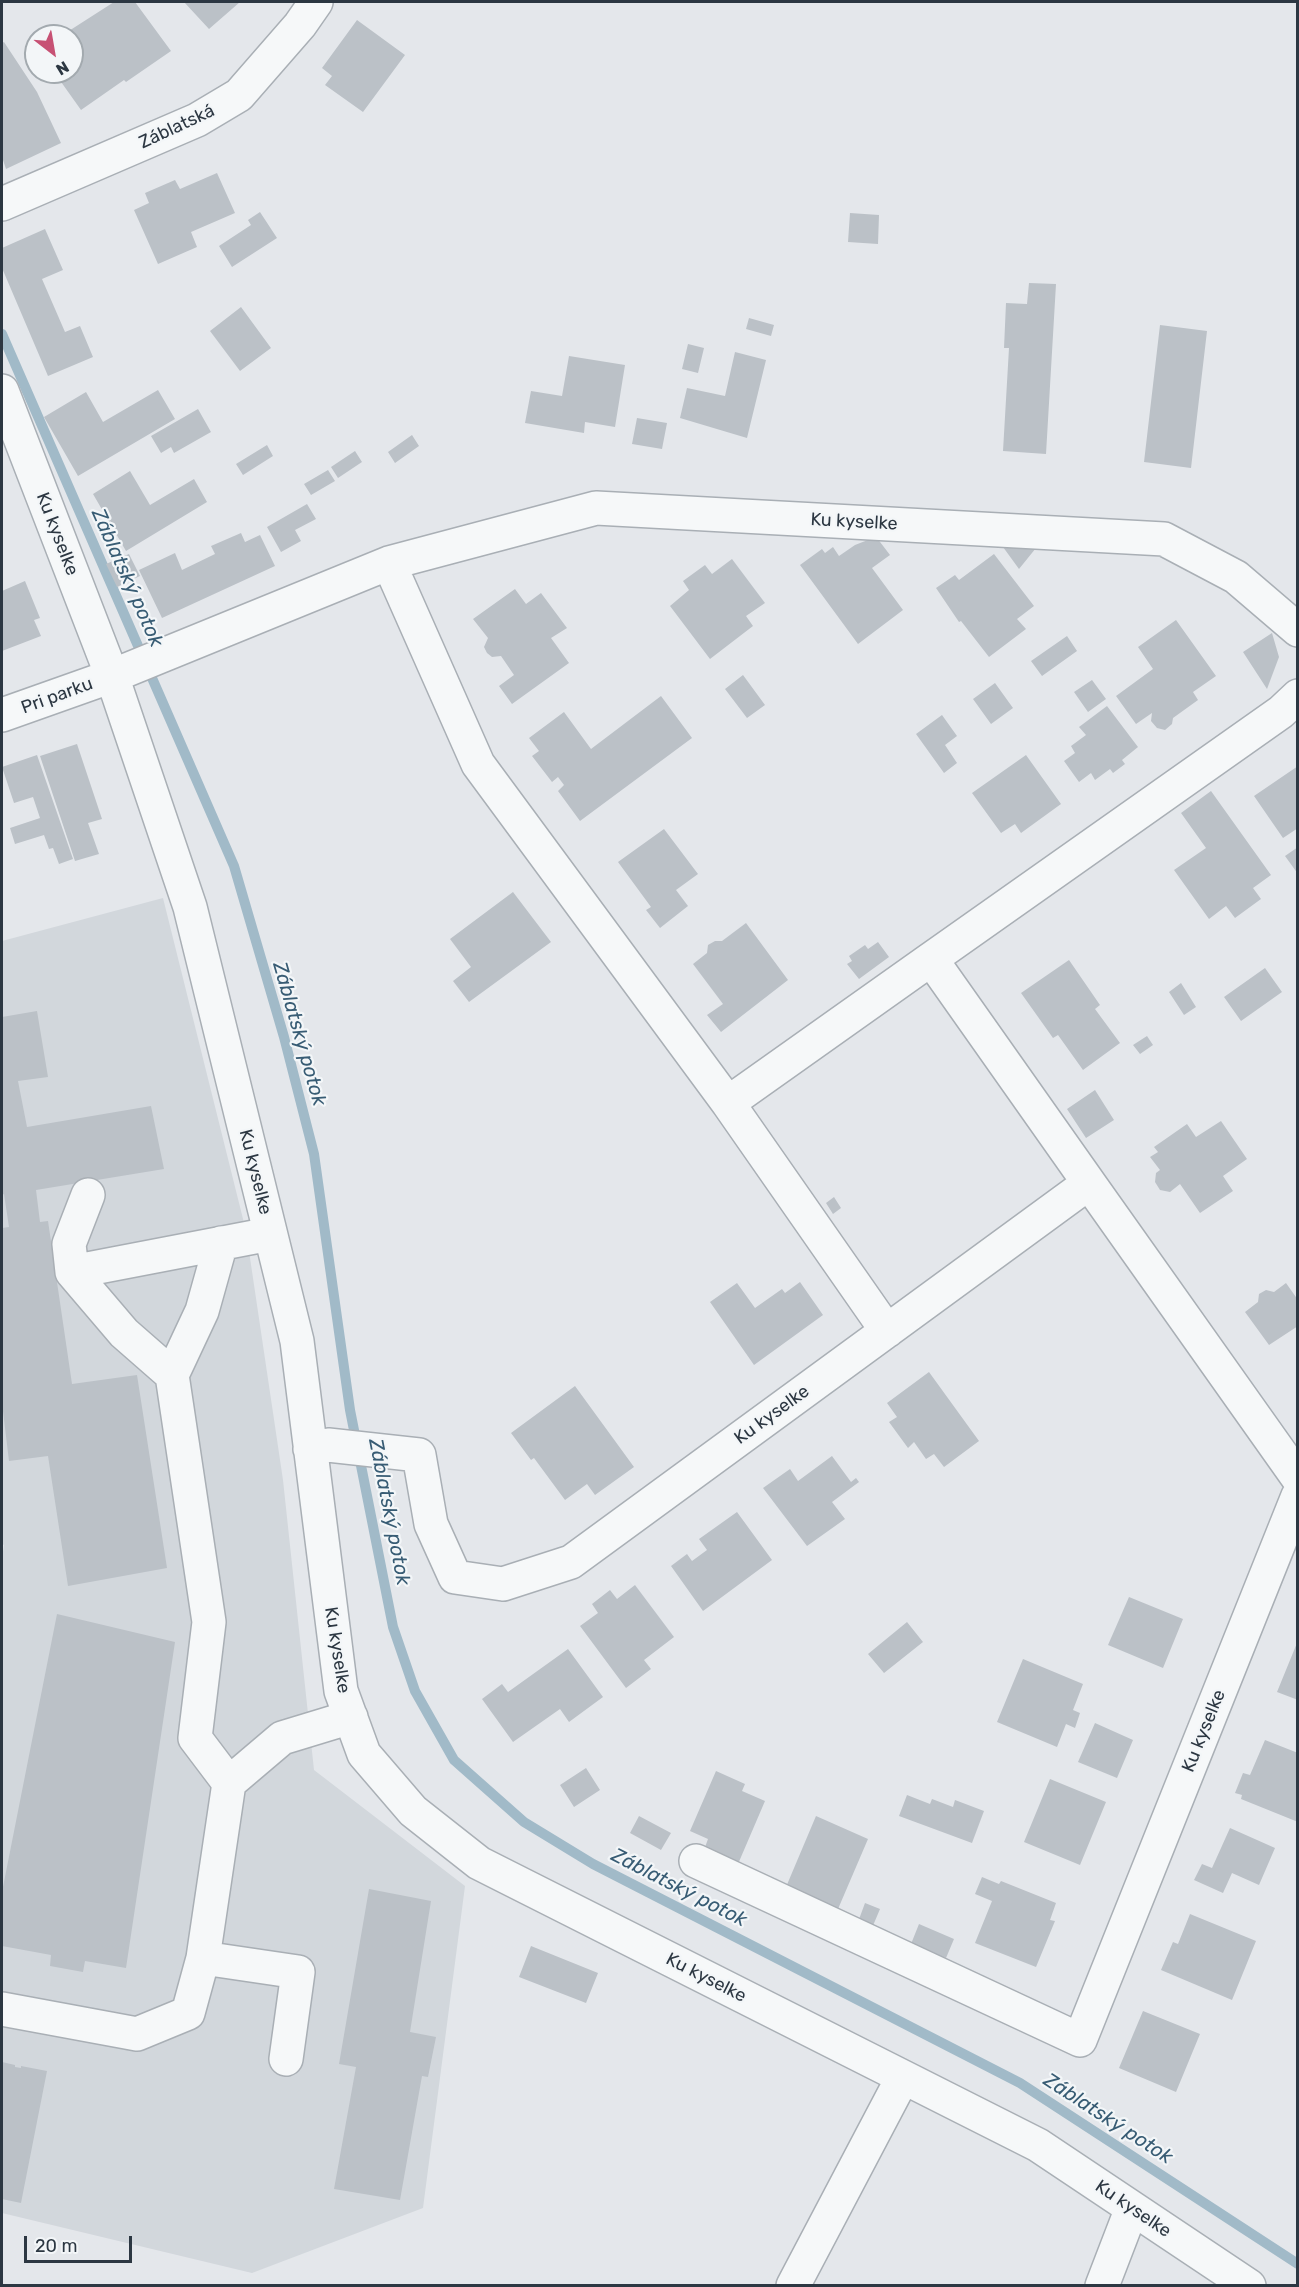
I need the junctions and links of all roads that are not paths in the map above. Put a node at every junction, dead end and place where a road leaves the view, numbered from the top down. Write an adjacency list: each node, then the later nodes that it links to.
1 (316, 2): 2 (street, Záblatská)
2 (2, 204)
3 (2, 391): 6 (street, Ku kyselke)
4 (389, 562): 5 (street, Ku kyselke); 6 (street, Ku kyselke); 10 (street)
5 (1298, 630)
6 (112, 676): 8 (street, Pri parku); 13 (street, Ku kyselke)
7 (1298, 696): 9 (street)
8 (2, 715)
9 (931, 959): 10 (street); 11 (street)
10 (728, 1103): 16 (street)
11 (1089, 1183): 16 (street, Ku kyselke); 19 (street)
12 (88, 1195): 15 (street)
13 (270, 1234): 14 (street); 18 (street, Ku kyselke)
14 (221, 1243): 15 (street); 17 (street)
15 (72, 1272): 17 (street)
16 (887, 1331): 18 (street, Ku kyselke)
17 (172, 1375): 22 (street)
18 (319, 1447): 21 (street, Ku kyselke)
19 (1298, 1478)
20 (1298, 1496): 23 (street, Ku kyselke)
21 (351, 1717): 22 (street); 27 (street, Ku kyselke)
22 (229, 1783): 24 (street)
23 (696, 1861)
24 (203, 1958): 25 (street); 26 (street)
25 (2, 2009)
26 (286, 2059)
27 (903, 2077): 28 (street, Ku kyselke); 29 (street)
28 (1132, 2208): 30 (street); 31 (street, Ku kyselke)
29 (793, 2286)
30 (1102, 2286)
31 (1248, 2286)

